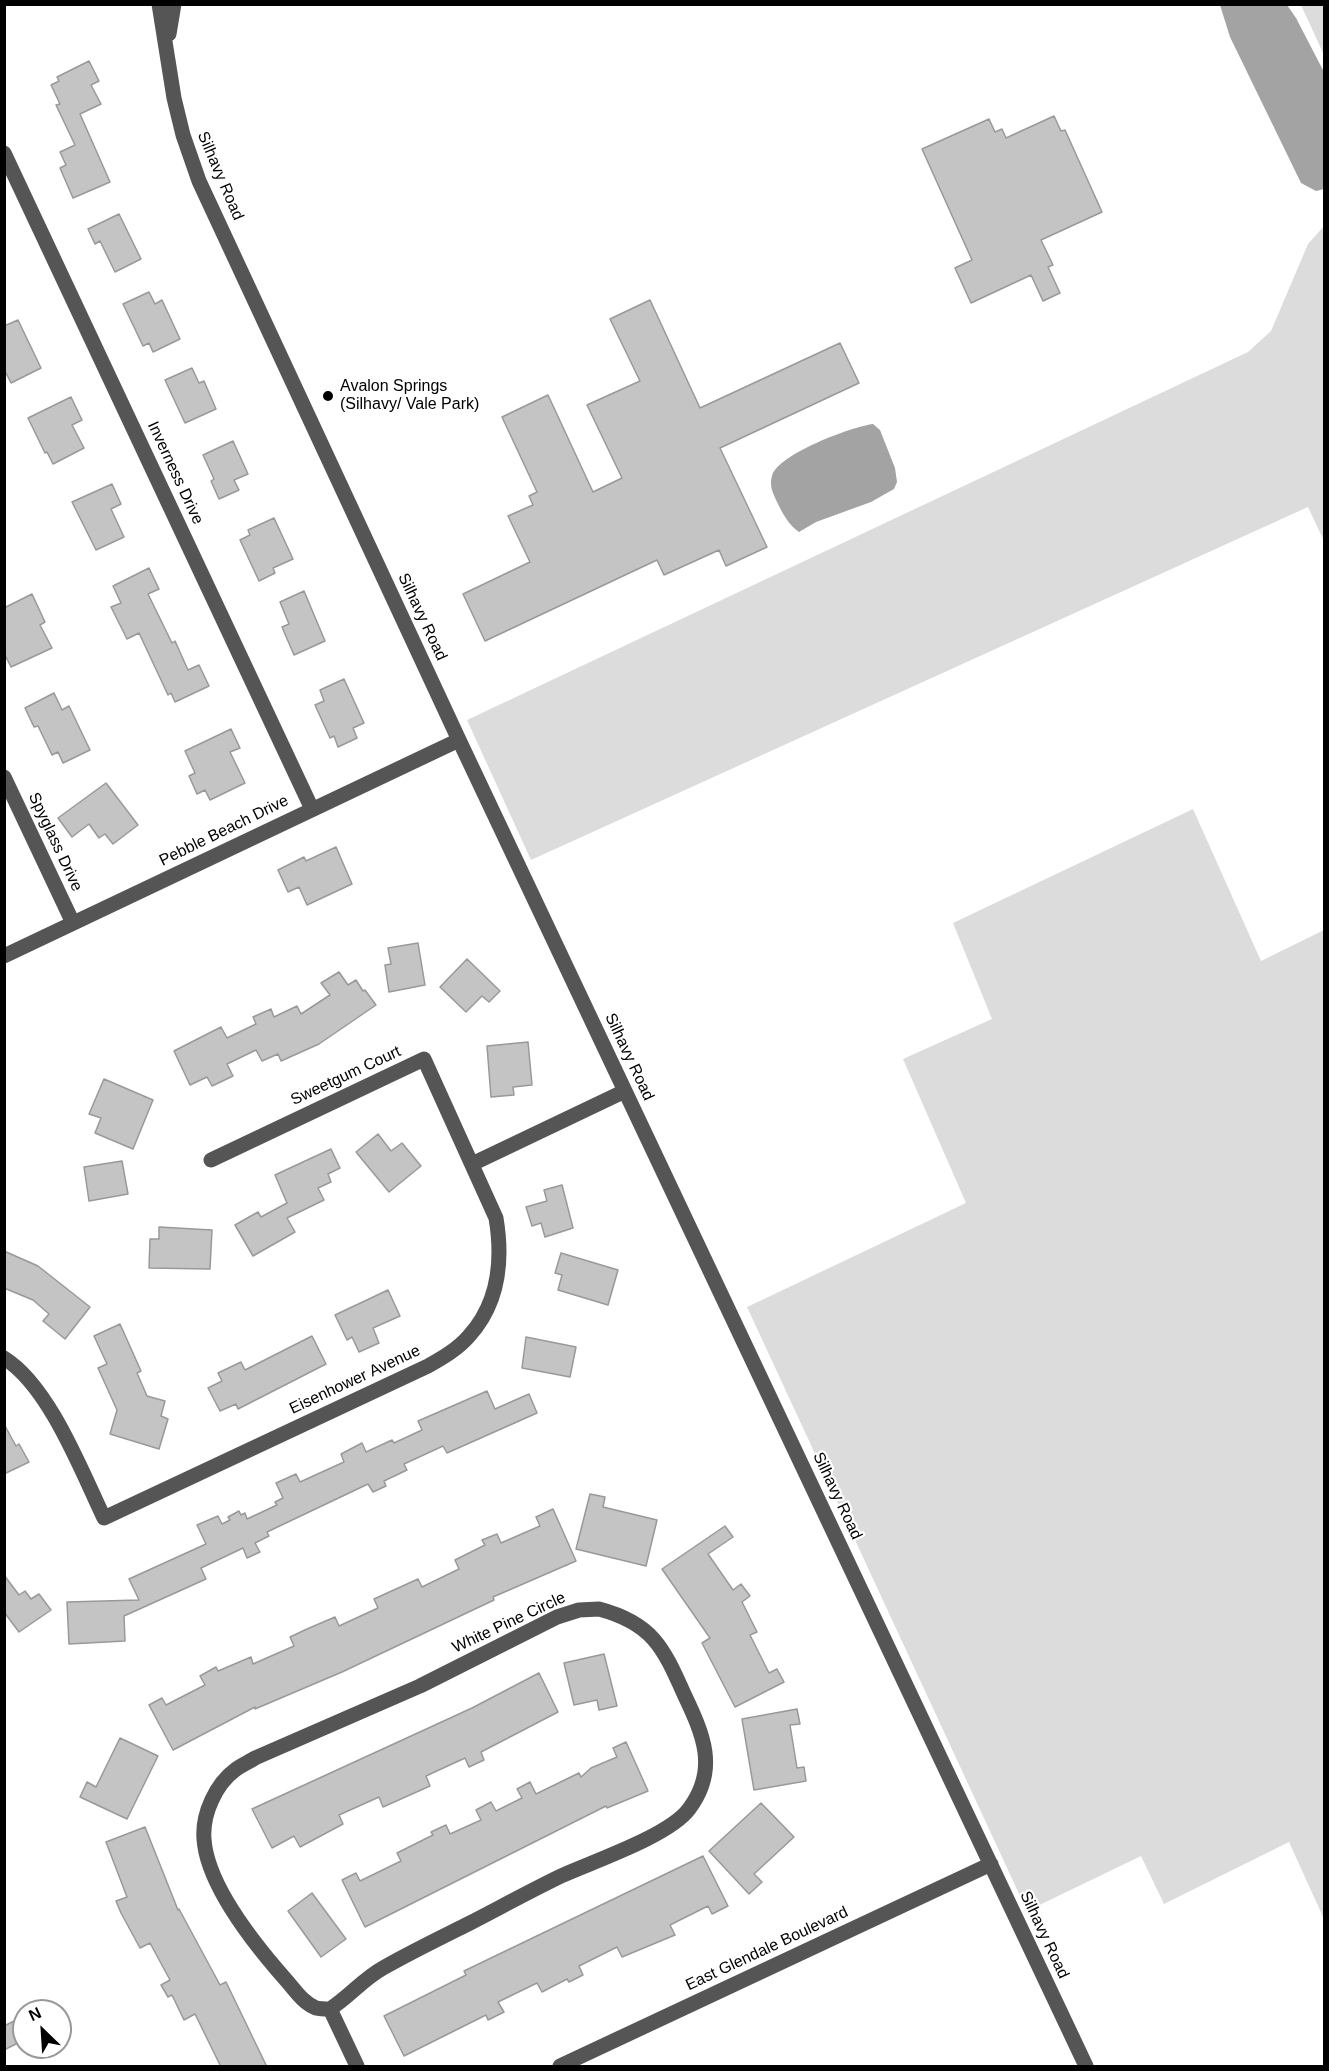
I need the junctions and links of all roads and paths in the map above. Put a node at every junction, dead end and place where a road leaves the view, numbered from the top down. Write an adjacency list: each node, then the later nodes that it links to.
1 (159, 4): 3 (street, Silhavy Road)
2 (174, 4): 3 (street, Silhavy Road)
3 (168, 52): 5 (street, Silhavy Road)
4 (4, 153): 7 (street, Inverness Drive)
5 (459, 740): 7 (street, Pebble Beach Drive); 10 (street, Silhavy Road)
6 (4, 777): 8 (street, Spyglass Drive)
7 (312, 809): 8 (street, Pebble Beach Drive)
8 (73, 923): 9 (street, Pebble Beach Drive)
9 (4, 956)
10 (625, 1091): 12 (street); 14 (street, Silhavy Road)
11 (211, 1160): 12 (street, Sweetgum Court)
12 (472, 1164): 13 (street, Eisenhower Avenue)
13 (4, 1358)
14 (991, 1864): 17 (street, East Glendale Boulevard); 18 (street, Silhavy Road)
15 (330, 2009): 15 (street, White Pine Circle); 16 (street)
16 (357, 2067)
17 (560, 2067)
18 (1086, 2067)

